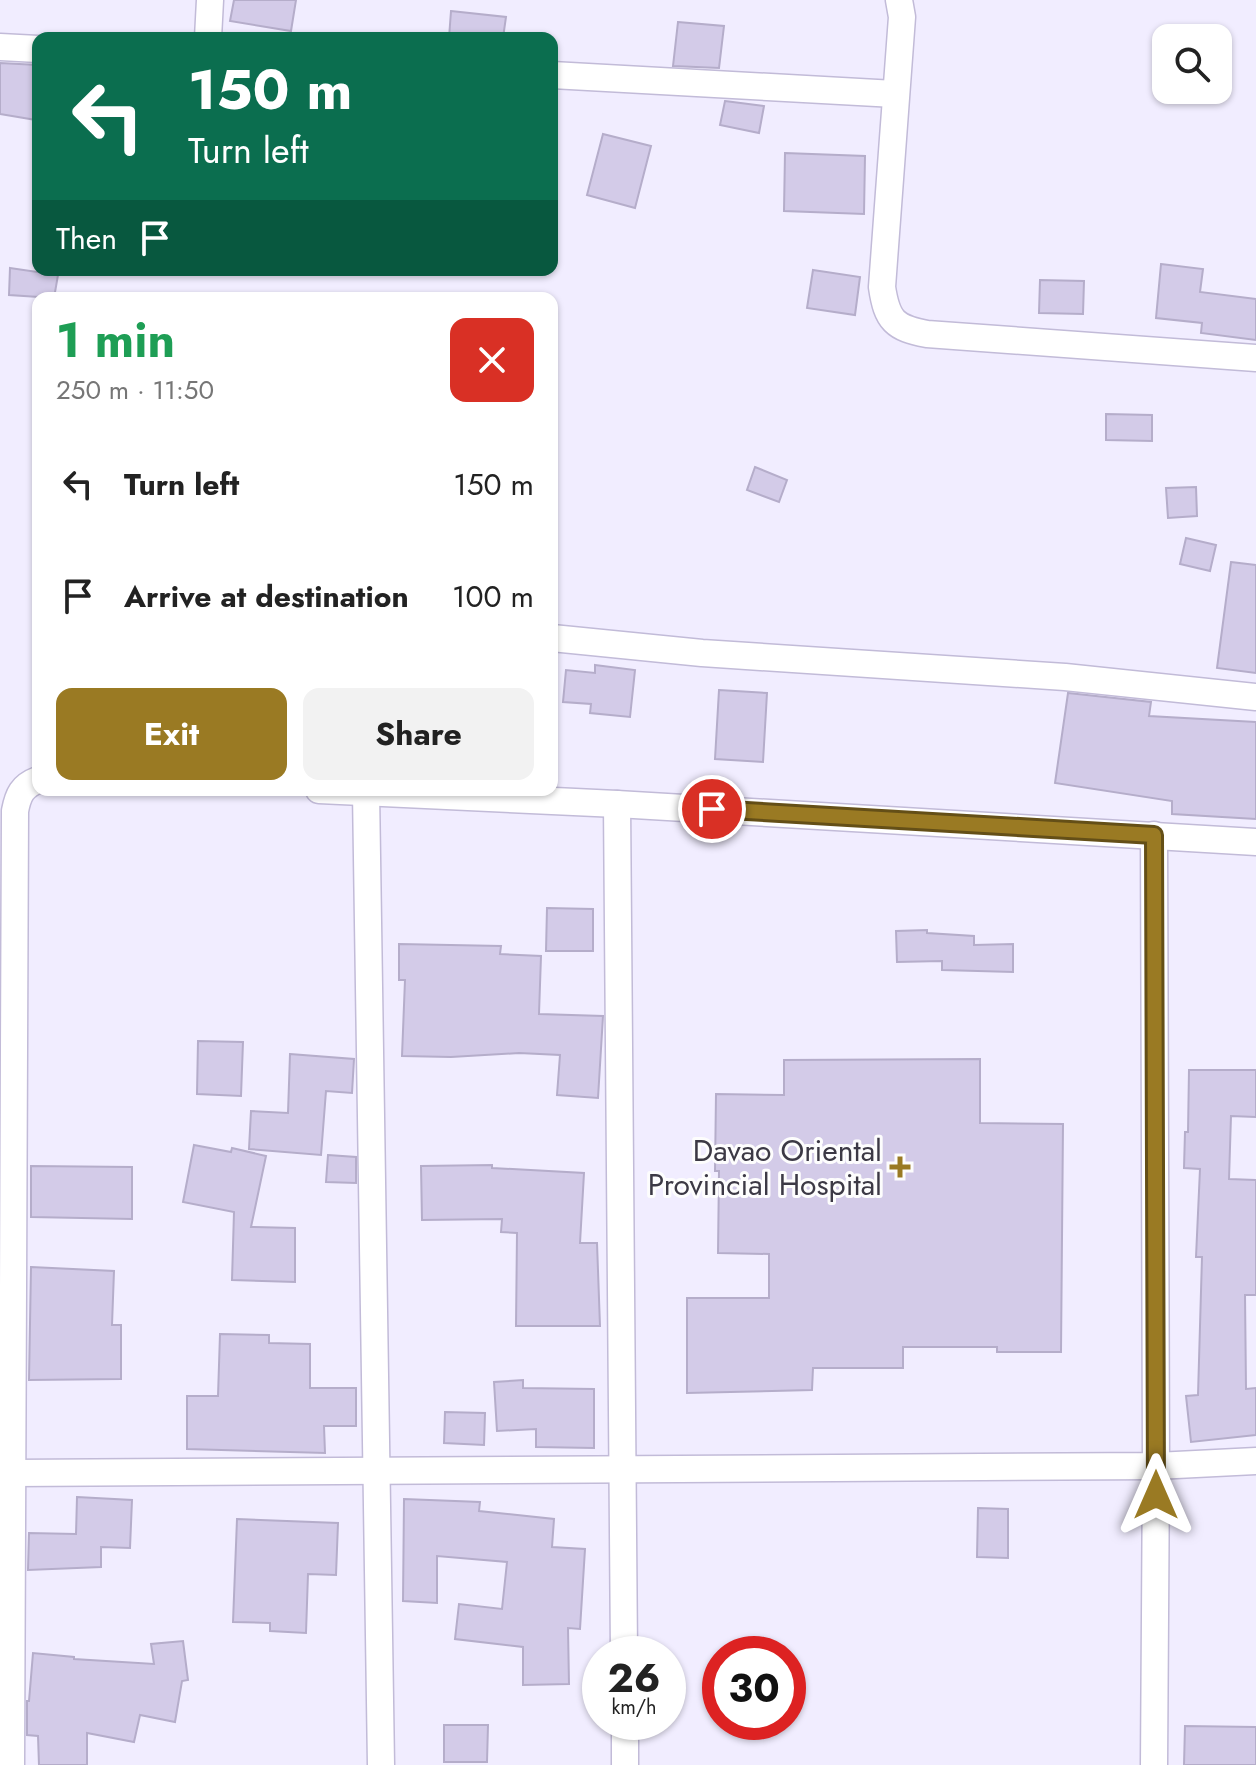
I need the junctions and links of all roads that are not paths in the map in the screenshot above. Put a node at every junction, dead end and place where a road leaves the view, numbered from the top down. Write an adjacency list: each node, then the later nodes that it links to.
1 (210, 0): 3 (street)
2 (899, 0): 7 (street)
3 (208, 32)
4 (0, 47): 5 (street)
5 (32, 49)
6 (558, 75): 7 (street)
7 (895, 94): 8 (street)
8 (1256, 358)
9 (558, 639): 10 (street)
10 (1256, 697)
11 (32, 783): 21 (street)
12 (366, 796): 20 (street)
13 (450, 796): 14 (street)
14 (617, 804): 15 (street); 19 (street)
15 (1154, 835): 16 (street); 18 (street)
16 (1256, 842)
17 (1256, 1461): 18 (street)
18 (1156, 1466): 19 (street); 27 (street)
19 (623, 1468): 20 (street); 22 (street)
20 (377, 1470): 21 (street); 25 (street)
21 (12, 1473): 24 (street)
22 (624, 1636)
23 (625, 1740): 26 (street)
24 (11, 1765)
25 (381, 1765)
26 (625, 1765)
27 (1154, 1765)

